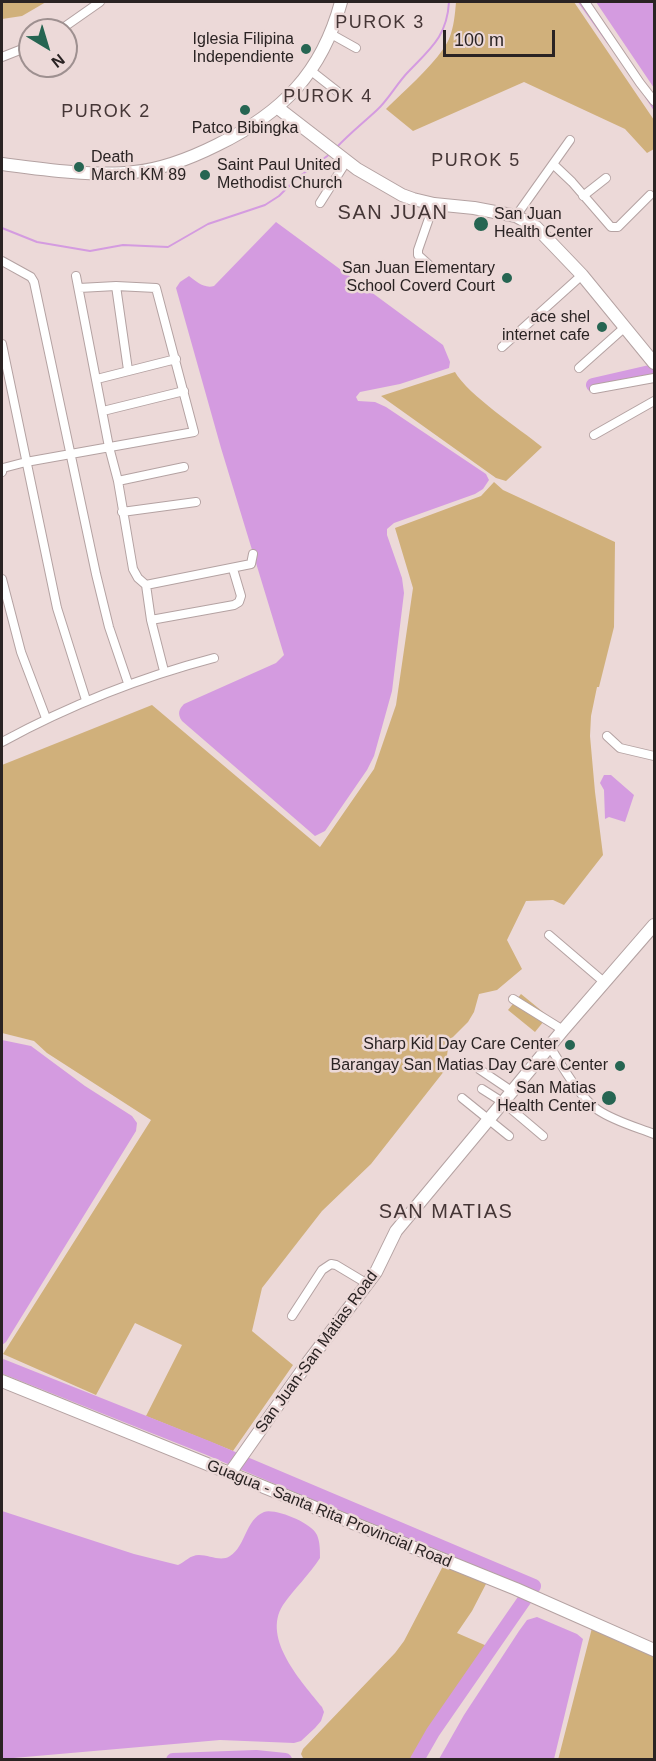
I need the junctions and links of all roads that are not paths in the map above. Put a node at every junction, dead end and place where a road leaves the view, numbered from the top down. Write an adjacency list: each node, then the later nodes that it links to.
1 (100, 2): 4 (street)
2 (585, 2): 11 (street)
3 (337, 3): 5 (street)
4 (77, 18)
5 (331, 34): 6 (street); 9 (street)
6 (356, 48)
7 (18, 51): 8 (street)
8 (2, 57)
9 (310, 70): 10 (street); 12 (street)
10 (338, 92)
11 (654, 101)
12 (278, 108): 14 (street); 16 (street)
13 (570, 140): 15 (street)
14 (342, 159): 20 (street); 21 (street)
15 (553, 164): 19 (street); 22 (street)
16 (2, 165)
17 (606, 178): 19 (street)
18 (650, 195): 19 (street)
19 (583, 196)
20 (320, 203)
21 (434, 204): 22 (street); 24 (street)
22 (516, 216): 25 (street)
23 (2, 261): 44 (street)
24 (429, 265)
25 (582, 275): 29 (street); 31 (street)
26 (76, 276): 28 (street)
27 (116, 286): 28 (street); 32 (street); 35 (street)
28 (79, 288): 37 (street)
29 (625, 327): 33 (street); 34 (street)
30 (2, 344): 45 (street)
31 (502, 347)
32 (176, 359): 35 (street); 39 (street)
33 (654, 363)
34 (579, 368)
35 (128, 370): 37 (street)
36 (654, 378): 38 (street)
37 (97, 379): 41 (street)
38 (594, 389)
39 (184, 391): 41 (street); 43 (street)
40 (654, 401): 42 (street)
41 (103, 411): 43 (street)
42 (594, 435)
43 (109, 447): 44 (street); 48 (street)
44 (70, 453): 45 (street); 58 (street)
45 (26, 462): 47 (street); 59 (street)
46 (184, 466): 48 (street)
47 (2, 472)
48 (118, 481): 50 (street)
49 (196, 502): 50 (street)
50 (122, 512): 54 (street)
51 (253, 554): 52 (street)
52 (233, 569): 54 (street); 55 (street)
53 (2, 579): 60 (street)
54 (146, 585): 55 (street)
55 (151, 620): 57 (street)
56 (213, 658): 57 (street)
57 (164, 671): 58 (street)
58 (128, 683): 59 (street)
59 (86, 699): 60 (street)
60 (46, 718): 62 (street)
61 (607, 736): 63 (street)
62 (2, 742)
63 (654, 756)
64 (654, 925): 66 (street, San Juan-San Matias Road)
65 (549, 935): 66 (street)
66 (604, 982): 68 (street, San Juan-San Matias Road)
67 (513, 999): 68 (street)
68 (563, 1030): 69 (street, San Juan-San Matias Road)
69 (550, 1047): 72 (street, San Juan-San Matias Road); 76 (street)
70 (479, 1069): 72 (street)
71 (482, 1089): 74 (street)
72 (513, 1092): 74 (street, San Juan-San Matias Road)
73 (462, 1098): 75 (street)
74 (504, 1103): 75 (street, San Juan-San Matias Road); 78 (street)
75 (489, 1120): 77 (street); 79 (street, San Juan-San Matias Road)
76 (654, 1134)
77 (509, 1136)
78 (543, 1136)
79 (366, 1283): 80 (street); 82 (street, San Juan-San Matias Road)
80 (292, 1316)
81 (2, 1381): 82 (street, Guagua - Santa Rita Provincial Road)
82 (232, 1470): 83 (street, Guagua - Santa Rita Provincial Road)
83 (654, 1650)

